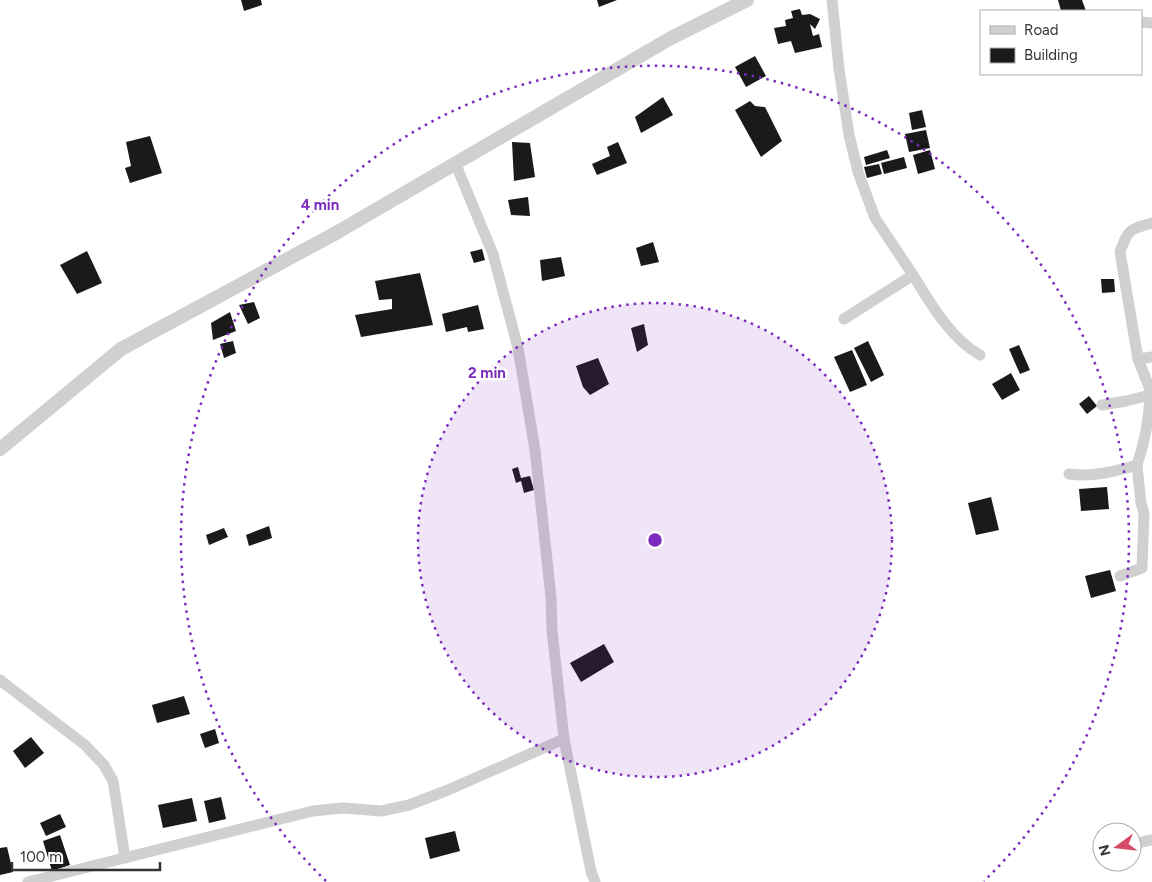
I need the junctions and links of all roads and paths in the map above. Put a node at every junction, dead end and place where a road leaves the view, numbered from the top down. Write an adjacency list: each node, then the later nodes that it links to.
1 (747, 0): 3 (street)
2 (832, 0): 5 (street)
3 (456, 164): 12 (street); 17 (street)
4 (1152, 223): 9 (street)
5 (913, 276): 6 (street); 7 (street)
6 (844, 319)
7 (980, 355)
8 (1152, 357): 9 (street)
9 (1138, 359): 10 (street)
10 (1150, 395): 11 (street); 13 (street)
11 (1102, 405)
12 (0, 449)
13 (1137, 465): 14 (street); 15 (street)
14 (1069, 474)
15 (1120, 576)
16 (0, 680): 18 (street)
17 (564, 739): 18 (street); 20 (street)
18 (125, 858): 19 (street)
19 (28, 882)
20 (595, 882)

